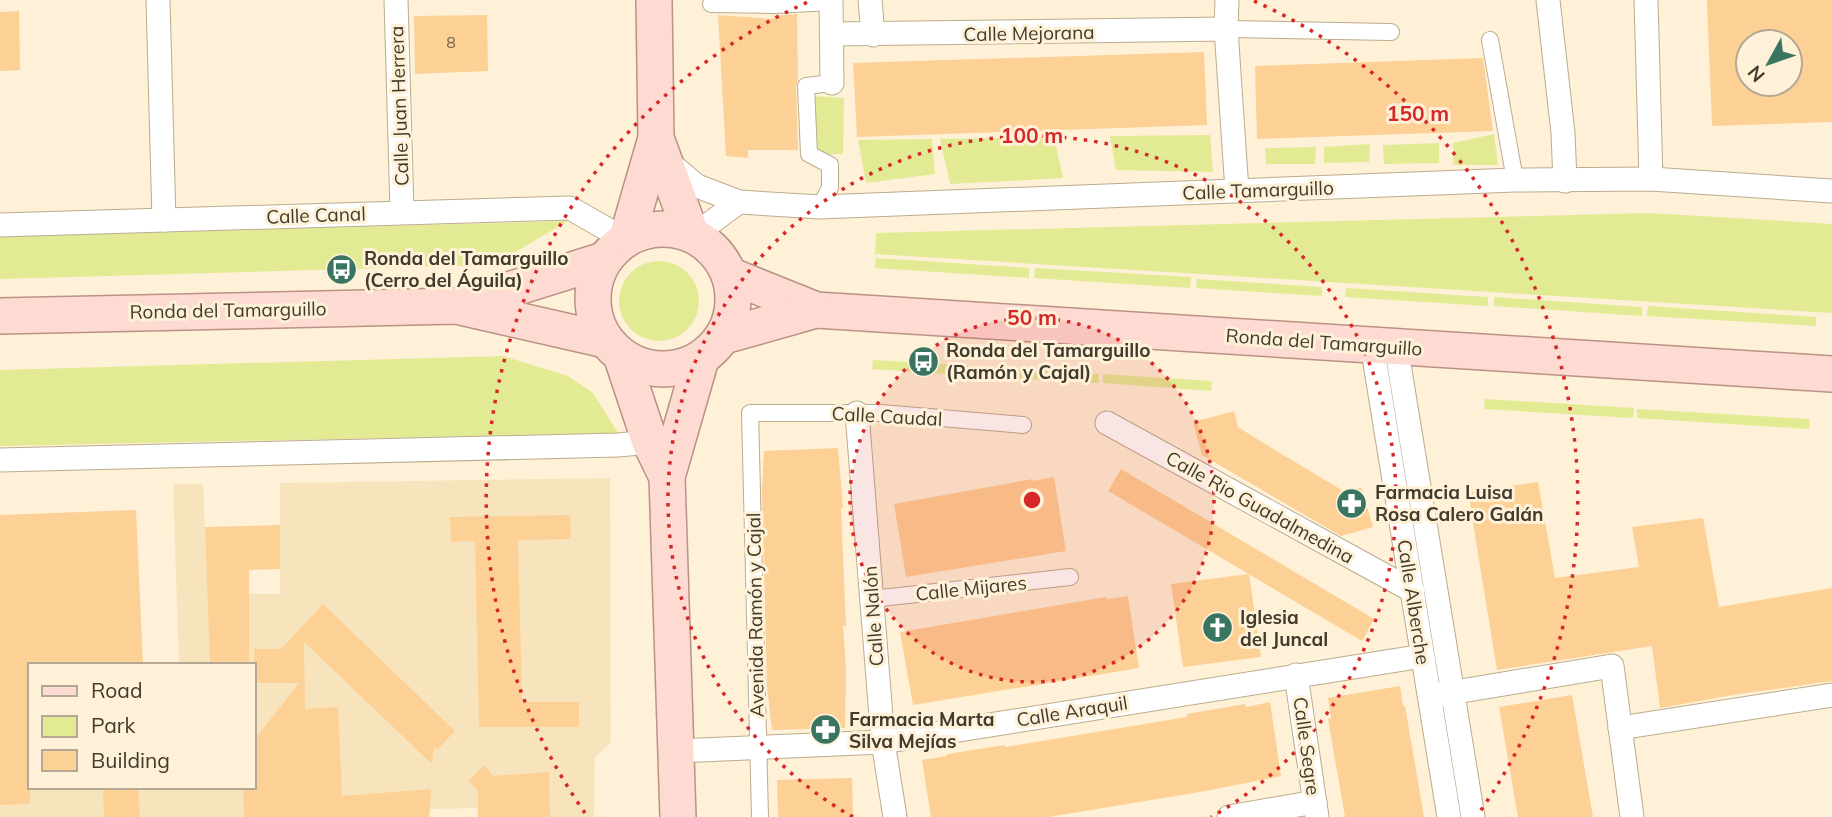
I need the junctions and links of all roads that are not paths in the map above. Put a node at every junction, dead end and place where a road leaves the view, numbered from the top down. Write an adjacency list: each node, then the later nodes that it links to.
1 (158, 0): 25 (street)
2 (396, 0): 24 (street, Calle Juan Herrera)
3 (654, 0): 16 (main road)
4 (870, 0): 13 (street)
5 (1227, 0): 10 (street)
6 (1548, 0): 19 (street)
7 (1646, 0): 17 (street)
8 (831, 1): 9 (street); 12 (street)
9 (711, 4)
10 (1226, 29): 11 (street); 13 (street, Calle Mejorana); 20 (street)
11 (1391, 32)
12 (832, 34): 13 (street, Calle Mejorana); 15 (street)
13 (873, 35)
14 (1490, 40): 18 (street)
15 (832, 83): 23 (street)
16 (659, 148): 22 (street, Calle Tamarguillo); 27 (main road); 28 (main road)
17 (1651, 179): 19 (street, Calle Tamarguillo); 21 (street, Calle Tamarguillo)
18 (1515, 180): 19 (street, Calle Tamarguillo); 20 (street, Calle Tamarguillo)
19 (1565, 181)
20 (1237, 191): 23 (street, Calle Tamarguillo)
21 (1832, 191)
22 (739, 202): 23 (street, Calle Tamarguillo); 27 (street)
23 (820, 207)
24 (402, 212): 25 (street, Calle Canal); 28 (street, Calle Canal)
25 (164, 220): 26 (street, Calle Canal)
26 (0, 225)
27 (692, 235): 28 (main road); 29 (main road)
28 (618, 246): 30 (main road, Ronda del Tamarguillo); 35 (main road)
29 (729, 275): 31 (main road, Ronda del Tamarguillo); 34 (main road)
30 (456, 306): 32 (main road, Ronda del Tamarguillo); 35 (main road, Ronda del Tamarguillo)
31 (816, 310): 33 (main road, Ronda del Tamarguillo); 34 (main road, Ronda del Tamarguillo)
32 (0, 316)
33 (1384, 346): 36 (main road, Ronda del Tamarguillo); 45 (street, Calle Alberche); 49 (street, Calle Alberche)
34 (713, 347): 35 (main road); 43 (main road)
35 (614, 349): 41 (main road)
36 (1832, 373)
37 (750, 413): 38 (street, Calle Caudal); 54 (street, Avenida Ramón y Cajal)
38 (858, 413): 40 (street, Calle Caudal); 46 (street, Calle Nalón)
39 (1107, 423): 45 (street, Calle Rio Guadalmedina)
40 (1023, 425)
41 (650, 442): 42 (street); 43 (main road)
42 (0, 460)
43 (667, 477): 55 (main road)
44 (1070, 577): 46 (street, Calle Mijares)
45 (1413, 591): 47 (street, Calle Alberche)
46 (872, 599): 53 (street, Calle Nalón)
47 (1423, 656): 48 (street, Calle Araquil); 51 (street, Calle Alberche)
48 (1296, 674): 53 (street, Calle Araquil); 56 (street, Calle Segre)
49 (1453, 692): 51 (street); 52 (street); 62 (street, Calle Alberche)
50 (1832, 695): 52 (street)
51 (1430, 697): 61 (street, Calle Alberche)
52 (1620, 728): 63 (street)
53 (883, 742): 54 (street, Calle Araquil); 59 (street, Calle Nalón)
54 (757, 747): 55 (street, Calle Araquil); 58 (street, Avenida Ramón y Cajal)
55 (677, 751): 57 (main road)
56 (1316, 809): 60 (street)
57 (678, 817)
58 (760, 817)
59 (895, 817)
60 (1229, 817)
61 (1449, 817)
62 (1473, 817)
63 (1632, 817)

